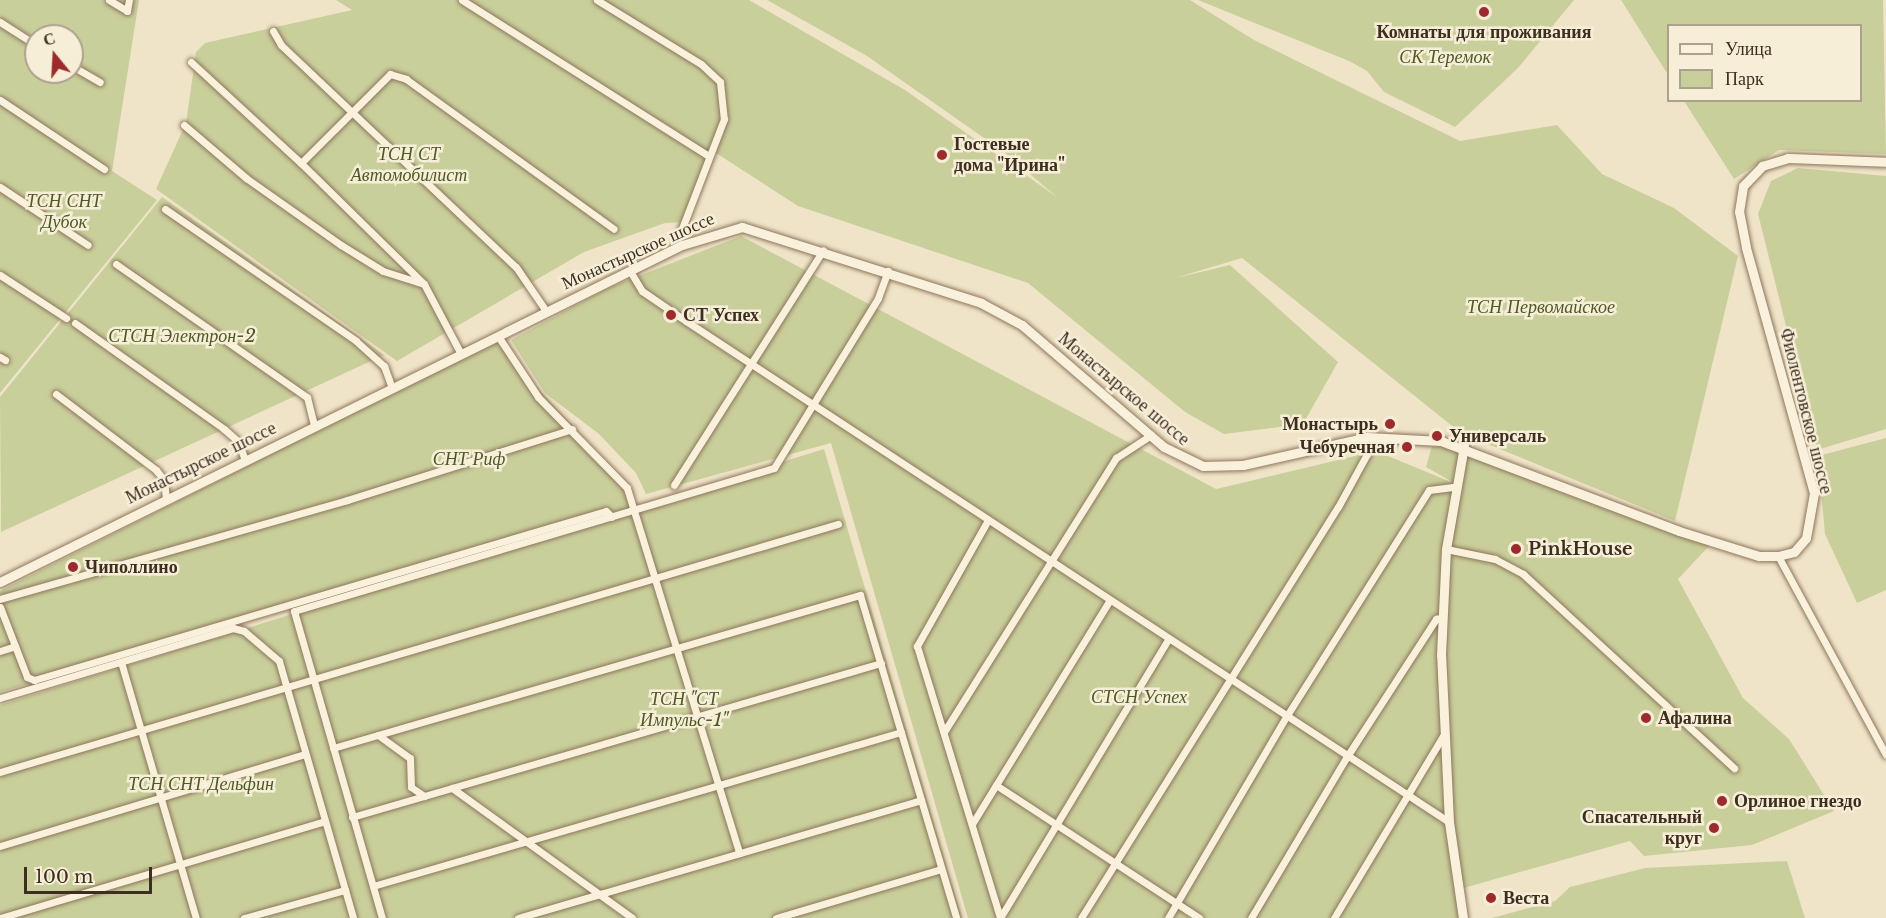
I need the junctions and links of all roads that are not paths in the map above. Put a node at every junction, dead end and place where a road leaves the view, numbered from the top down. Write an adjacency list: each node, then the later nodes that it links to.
1 (109, 0): 2 (street)
2 (129, 0)
3 (462, 0): 14 (street)
4 (597, 0): 14 (street)
5 (0, 22): 7 (street)
6 (273, 31): 12 (street)
7 (24, 37)
8 (191, 63): 16 (street)
9 (84, 73): 10 (street)
10 (100, 82)
11 (0, 100): 17 (street)
12 (353, 114): 16 (street); 20 (street); 29 (street)
13 (184, 125): 28 (street)
14 (707, 155): 21 (street)
15 (1886, 162): 52 (main road, Фиолентовское шоссе)
16 (301, 163): 28 (street)
17 (104, 169)
18 (0, 187): 22 (street)
19 (165, 209): 35 (street)
20 (614, 229)
21 (681, 231)
22 (88, 245)
23 (823, 250): 25 (main road, Монастырское шоссе); 26 (main road, Монастырское шоссе); 34 (street)
24 (116, 264): 38 (street)
25 (630, 270): 29 (main road, Монастырское шоссе); 34 (street)
26 (888, 271): 37 (street); 40 (main road, Монастырское шоссе)
27 (0, 275): 30 (street)
28 (424, 284): 33 (street)
29 (546, 311): 32 (main road, Монастырское шоссе)
30 (66, 318)
31 (75, 323): 43 (street)
32 (498, 336): 33 (main road, Монастырское шоссе); 39 (street)
33 (461, 354): 35 (main road, Монастырское шоссе)
34 (751, 364): 37 (street); 44 (street)
35 (392, 388): 38 (main road, Монастырское шоссе)
36 (56, 394): 46 (street)
37 (813, 403): 47 (street); 49 (street)
38 (314, 426): 43 (main road, Монастырское шоссе)
39 (572, 429): 47 (street); 56 (street)
40 (1151, 435): 41 (main road, Монастырское шоссе); 53 (street)
41 (1367, 437): 42 (main road, Монастырское шоссе); 66 (street)
42 (1464, 446): 45 (main road); 52 (main road)
43 (245, 460): 46 (main road, Монастырское шоссе)
44 (674, 485)
45 (1455, 487): 51 (main road); 71 (street)
46 (166, 498): 55 (main road, Монастырское шоссе)
47 (635, 510): 48 (street); 54 (street)
48 (612, 517): 61 (street); 67 (street)
49 (988, 520): 53 (street); 74 (street)
50 (838, 524): 54 (street)
51 (1446, 549): 59 (main road); 81 (street)
52 (1778, 556): 79 (street)
53 (1052, 561): 57 (street); 74 (street)
54 (654, 577): 62 (street); 67 (street)
55 (0, 582)
56 (0, 599)
57 (1109, 601): 60 (street); 83 (street)
58 (0, 607): 61 (street)
59 (1443, 617): 76 (main road); 80 (street)
60 (1168, 640): 66 (street); 94 (street)
61 (15, 645): 63 (street)
62 (676, 648): 65 (street); 70 (street); 75 (street)
63 (0, 651)
64 (121, 662): 68 (street); 69 (street); 72 (street)
65 (881, 663): 70 (street); 73 (street)
66 (1230, 680): 71 (street); 99 (street)
67 (314, 681): 68 (street); 77 (street)
68 (286, 686): 72 (street); 78 (street)
69 (0, 698)
70 (697, 717): 84 (street); 85 (street)
71 (1286, 717): 80 (street); 104 (street)
72 (141, 730): 82 (street); 88 (street)
73 (901, 732): 84 (street); 89 (street)
74 (944, 732): 93 (street)
75 (378, 735): 77 (street); 86 (street)
76 (1443, 736): 87 (street); 92 (main road)
77 (333, 748): 90 (street)
78 (305, 754): 88 (street); 91 (street)
79 (1886, 755)
80 (1346, 758): 87 (street); 118 (street)
81 (1734, 768)
82 (0, 772)
83 (996, 785): 93 (street); 94 (street)
84 (718, 786): 95 (street); 97 (street)
85 (452, 788): 86 (street); 95 (street)
86 (424, 796): 90 (street)
87 (1406, 796): 92 (street); 119 (street)
88 (161, 798): 96 (street); 98 (street)
89 (921, 800): 97 (street); 100 (street)
90 (352, 817): 101 (street)
91 (325, 821): 98 (street); 102 (street)
92 (1449, 822): 120 (main road)
93 (972, 824): 114 (street)
94 (1056, 825): 99 (street); 114 (street)
95 (524, 842): 101 (street); 103 (street)
96 (0, 846)
97 (739, 853): 103 (street)
98 (180, 864): 105 (street); 106 (street)
99 (1115, 864): 104 (street); 115 (street)
100 (941, 869): 112 (street); 113 (street)
101 (373, 886): 109 (street)
102 (345, 890): 107 (street); 108 (street)
103 (599, 894): 110 (street); 111 (street)
104 (1177, 904): 116 (street); 117 (street)
105 (0, 918)
106 (196, 918)
107 (244, 918)
108 (352, 918)
109 (382, 918)
110 (518, 918)
111 (632, 918)
112 (776, 918)
113 (956, 918)
114 (1000, 918)
115 (1081, 918)
116 (1168, 918)
117 (1199, 918)
118 (1251, 918)
119 (1334, 918)
120 (1463, 918)

